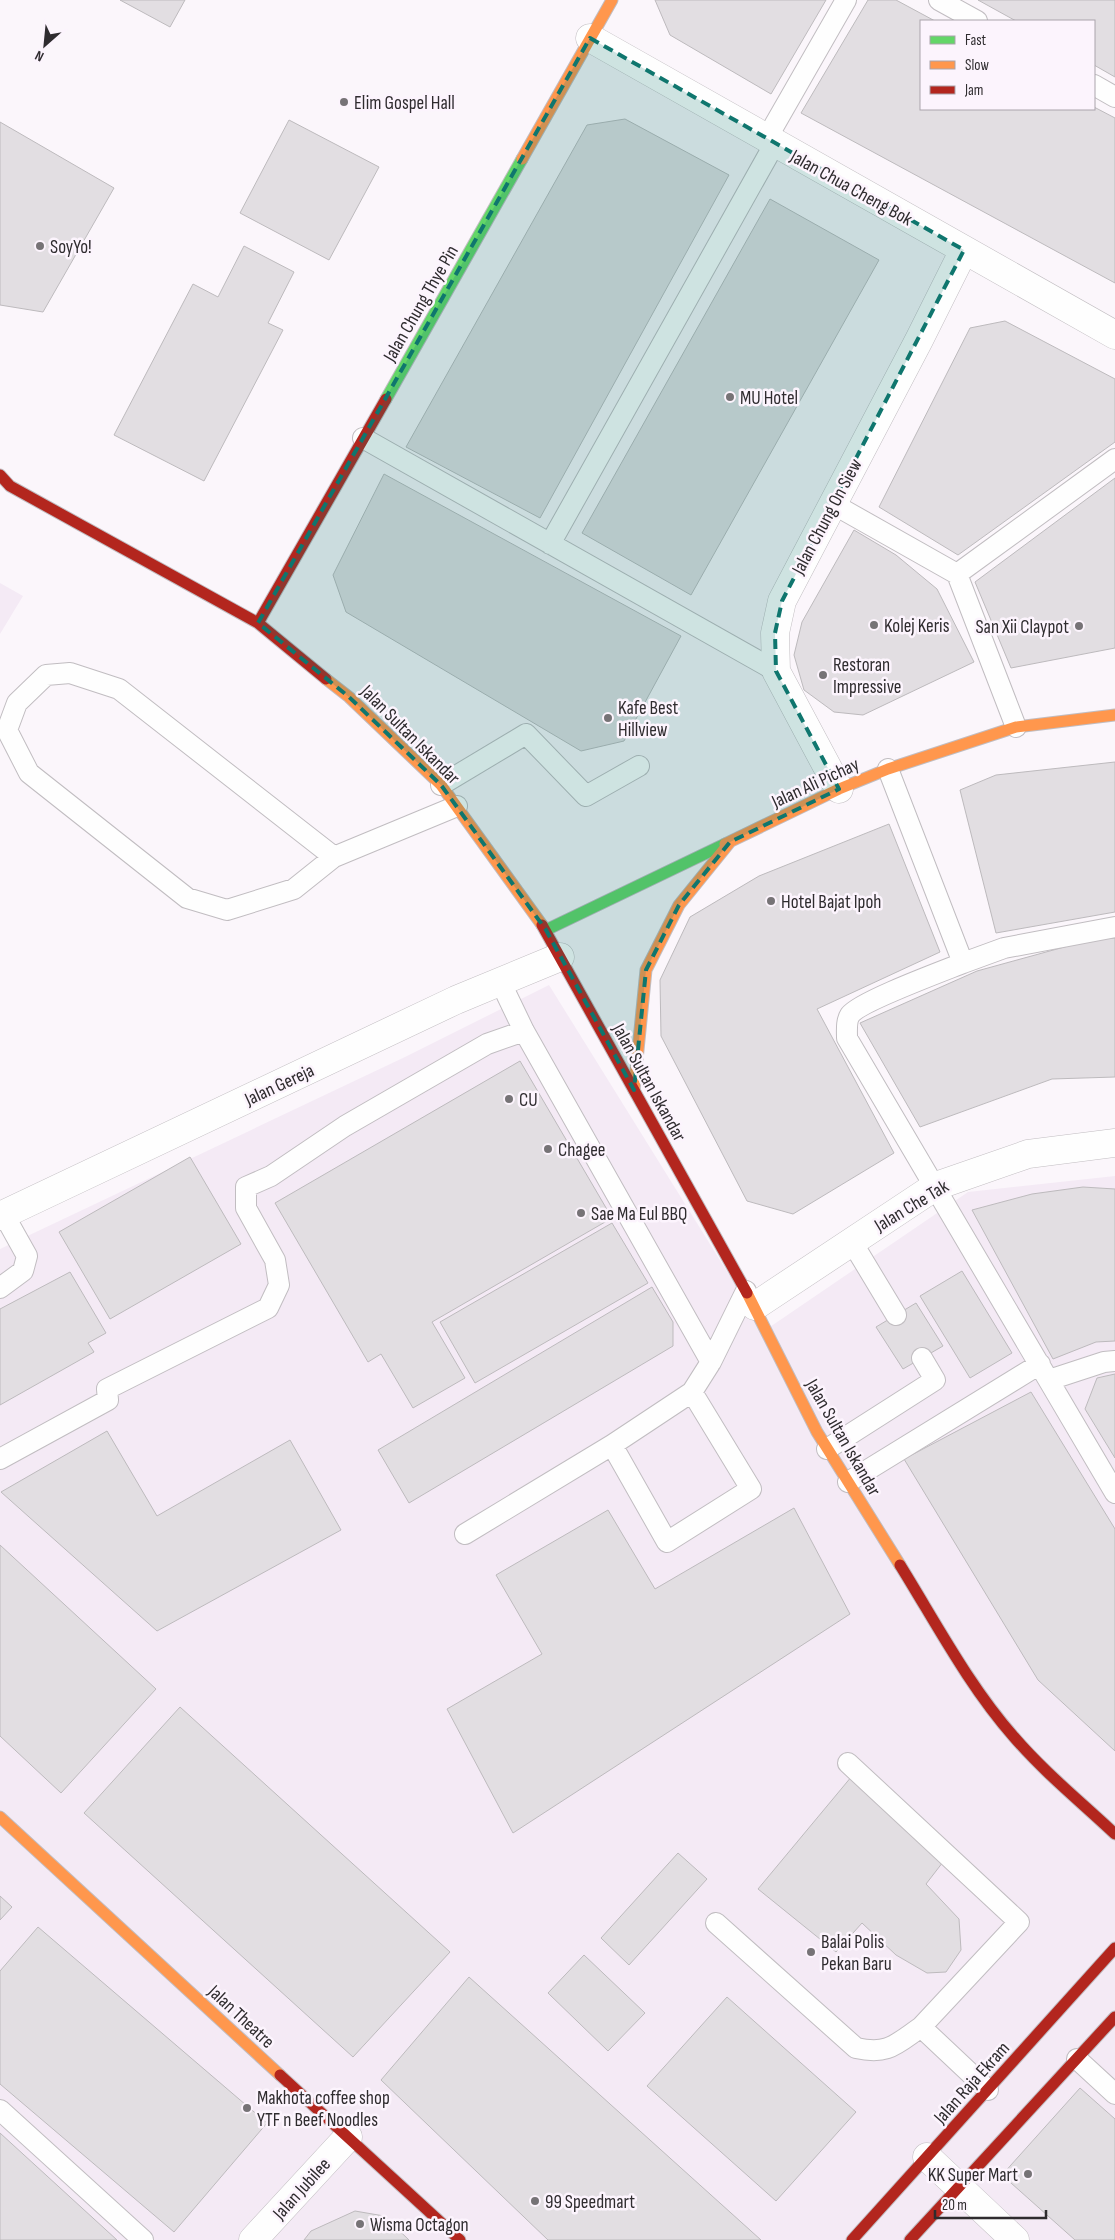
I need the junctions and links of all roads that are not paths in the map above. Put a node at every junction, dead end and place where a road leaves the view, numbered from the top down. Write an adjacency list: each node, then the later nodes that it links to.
1 (612, 0): 5 (main road, Jalan Chung Thye Pin)
2 (846, 0): 8 (lane)
3 (938, 0): 4 (lane)
4 (975, 20)
5 (590, 38): 8 (street, Jalan Chua Cheng Bok); 11 (main road, Jalan Chung Thye Pin)
6 (1095, 86): 7 (lane)
7 (1115, 97)
8 (771, 141): 9 (street, Jalan Chua Cheng Bok); 16 (lane)
9 (964, 250): 10 (street, Jalan Chua Cheng Bok); 15 (street, Jalan Chung On Siew)
10 (1115, 335)
11 (363, 438): 16 (lane); 18 (main road, Jalan Chung Thye Pin)
12 (1115, 459): 17 (lane)
13 (0, 475): 14 (main road, Jalan Sultan Iskandar)
14 (5, 486): 18 (main road, Jalan Sultan Iskandar)
15 (832, 504): 17 (lane); 19 (street, Jalan Chung On Siew)
16 (550, 544): 19 (lane)
17 (957, 574): 21 (lane)
18 (258, 623): 24 (main road, Jalan Sultan Iskandar)
19 (776, 671): 25 (street, Jalan Chung On Siew)
20 (1115, 715): 21 (main road, Jalan Ali Pichay)
21 (1016, 726): 23 (main road, Jalan Ali Pichay)
22 (640, 766): 24 (lane)
23 (888, 769): 25 (main road, Jalan Ali Pichay); 32 (lane)
24 (441, 786): 26 (main road, Jalan Sultan Iskandar)
25 (839, 789): 27 (main road, Jalan Ali Pichay)
26 (456, 806): 28 (lane); 30 (main road, Jalan Sultan Iskandar)
27 (730, 842): 30 (main road, Jalan Ali Pichay); 35 (main road)
28 (334, 857): 28 (lane)
29 (1115, 927): 32 (lane)
30 (546, 930): 31 (main road, Jalan Sultan Iskandar)
31 (560, 957): 33 (street, Jalan Gereja); 35 (main road, Jalan Sultan Iskandar)
32 (963, 963): 37 (lane)
33 (500, 981): 34 (lane); 38 (street, Jalan Gereja)
34 (524, 1031): 45 (lane); 50 (lane)
35 (634, 1090): 41 (main road, Jalan Sultan Iskandar)
36 (1115, 1144): 37 (street, Jalan Che Tak)
37 (936, 1186): 39 (street, Jalan Che Tak); 46 (lane)
38 (2, 1215): 40 (lane)
39 (852, 1242): 41 (street, Jalan Che Tak); 42 (lane)
40 (0, 1288)
41 (751, 1299): 45 (lane); 49 (main road, Jalan Sultan Iskandar)
42 (896, 1315)
43 (922, 1358): 49 (lane)
44 (1115, 1361): 46 (lane)
45 (711, 1362): 47 (lane)
46 (1044, 1372): 51 (lane); 52 (lane)
47 (692, 1392): 48 (lane); 48 (lane)
48 (612, 1446): 53 (lane)
49 (827, 1449): 51 (main road, Jalan Sultan Iskandar)
50 (0, 1459)
51 (848, 1482): 56 (main road, Jalan Sultan Iskandar)
52 (1115, 1493)
53 (465, 1534)
54 (848, 1763): 60 (lane)
55 (0, 1817): 65 (main road, Jalan Theatre)
56 (1115, 1834)
57 (716, 1923): 60 (lane)
58 (1115, 1948): 62 (main road, Jalan Raja Ekram)
59 (1115, 2017): 61 (main road)
60 (921, 2028): 62 (lane)
61 (1077, 2059): 63 (lane); 67 (main road)
62 (988, 2090): 66 (main road, Jalan Raja Ekram)
63 (1115, 2094)
64 (0, 2110): 68 (lane)
65 (348, 2137): 69 (street, Jalan Jubilee); 70 (main road, Jalan Theatre)
66 (927, 2157): 67 (street); 71 (main road, Jalan Raja Ekram)
67 (959, 2187): 72 (main road); 73 (street)
68 (143, 2240)
69 (253, 2240)
70 (460, 2240)
71 (852, 2240)
72 (910, 2240)
73 (1015, 2240)

